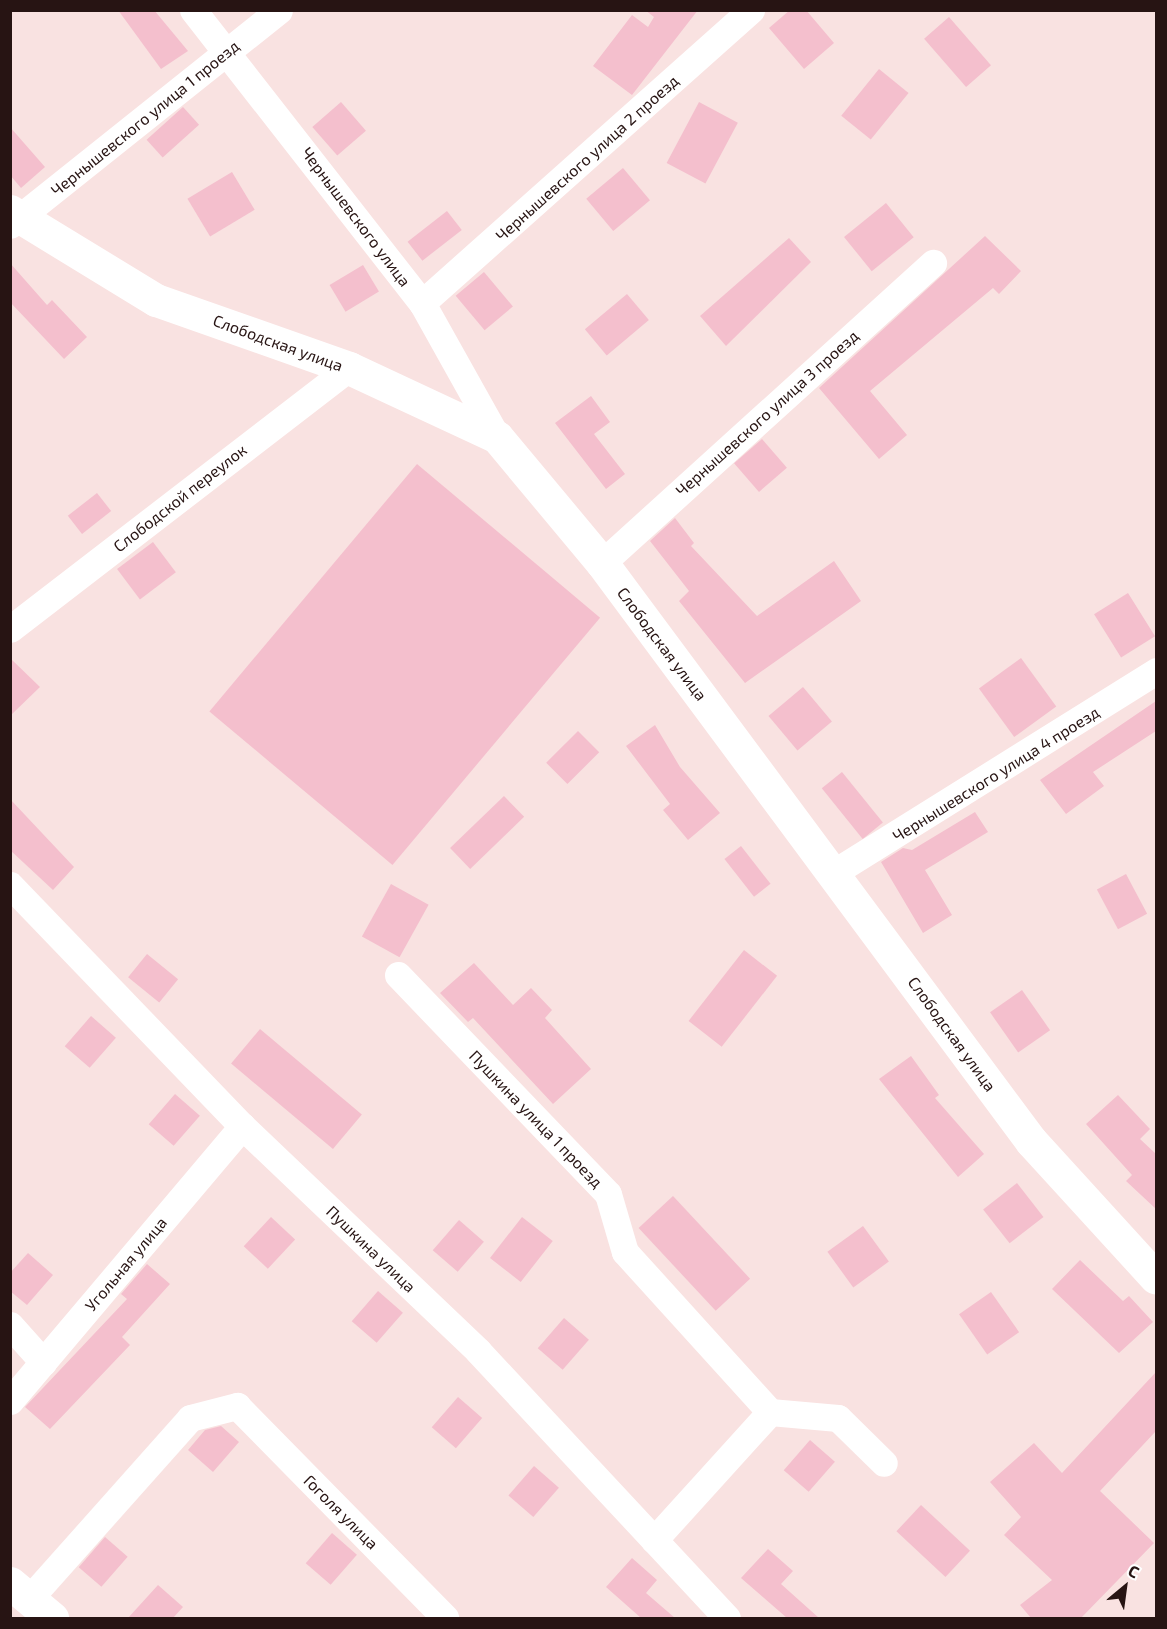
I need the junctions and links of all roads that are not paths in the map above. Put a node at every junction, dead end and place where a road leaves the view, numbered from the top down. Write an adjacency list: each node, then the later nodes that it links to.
1 (193, 10): 4 (street, Чернышевского улица)
2 (279, 10): 4 (street, Чернышевского улица 1 проезд)
3 (751, 10): 7 (street, Чернышевского улица 2 проезд)
4 (230, 51): 5 (street, Чернышевского улица 1 проезд); 7 (street, Чернышевского улица)
5 (13, 218): 8 (street, Слободская улица)
6 (933, 263): 10 (street, Чернышевского улица 3 проезд)
7 (422, 303): 9 (street, Чернышевского улица)
8 (349, 368): 9 (street, Слободская улица); 11 (street, Слободской переулок)
9 (497, 437): 10 (street, Слободская улица)
10 (602, 563): 13 (street, Слободская улица)
11 (10, 628)
12 (1156, 671): 13 (street, Чернышевского улица 4 проезд)
13 (833, 873): 17 (street, Слободская улица)
14 (10, 885): 16 (street, Пушкина улица)
15 (398, 975): 21 (street, Пушкина улица 1 проезд)
16 (242, 1126): 19 (street, Угольная улица); 23 (street, Пушкина улица)
17 (1156, 1278)
18 (10, 1325): 19 (street)
19 (43, 1362): 20 (street, Угольная улица)
20 (10, 1401)
21 (770, 1412): 22 (street); 23 (street)
22 (884, 1463)
23 (654, 1540): 26 (street, Пушкина улица)
24 (30, 1600): 25 (street, Гоголя улица)
25 (445, 1618)
26 (727, 1618)

